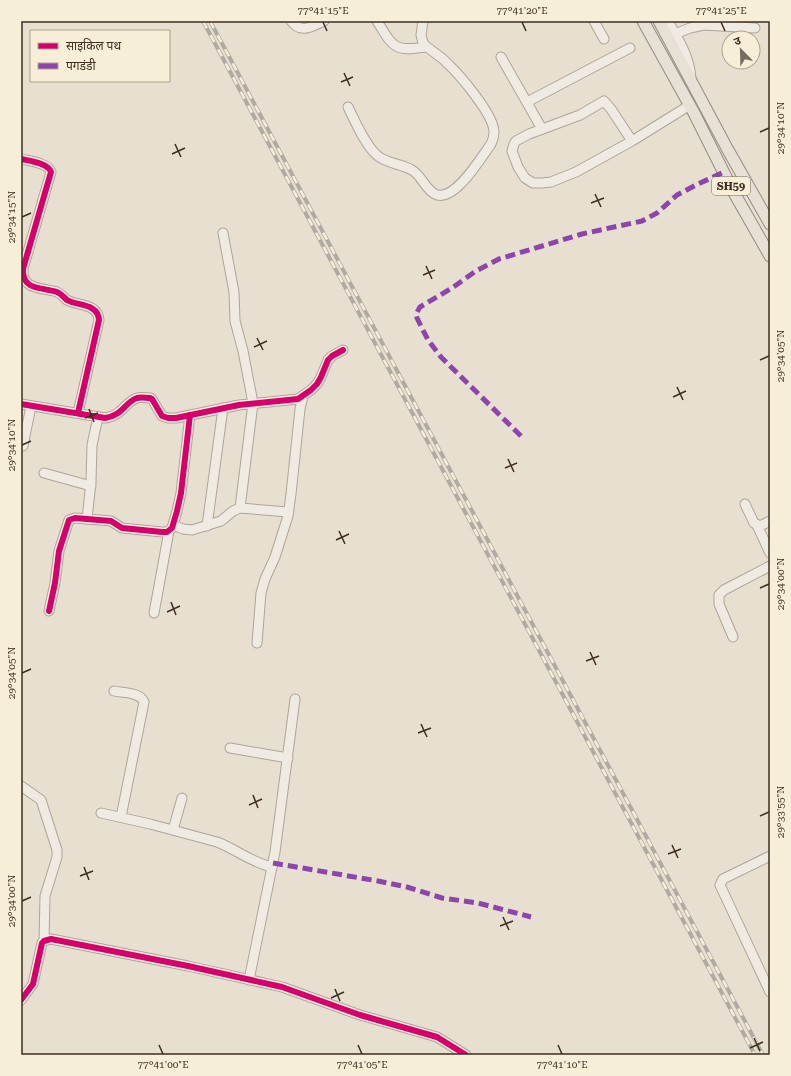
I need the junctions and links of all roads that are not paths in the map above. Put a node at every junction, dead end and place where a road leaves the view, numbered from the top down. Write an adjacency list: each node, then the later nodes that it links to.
1 (291, 21): 2 (street)
2 (324, 21)
3 (377, 21): 12 (street)
4 (423, 21): 12 (street)
5 (594, 21): 11 (street)
6 (643, 21): 17 (main road, SH59)
7 (659, 21): 15 (main road, SH59)
8 (668, 21): 10 (street)
9 (755, 28): 10 (street)
10 (675, 34): 15 (street)
11 (604, 39)
12 (425, 46): 18 (street)
13 (630, 48): 16 (street)
14 (501, 57): 16 (street)
15 (692, 82): 22 (main road, SH59)
16 (527, 102): 19 (street)
17 (690, 105): 20 (street); 24 (main road, SH59)
18 (348, 107)
19 (542, 129): 20 (street); 20 (street)
20 (632, 141)
21 (21, 159): 31 (street)
22 (770, 224)
23 (223, 233): 27 (street)
24 (770, 256)
25 (343, 350): 26 (street)
26 (303, 396): 27 (street); 39 (street)
27 (253, 403): 30 (street); 38 (street)
28 (21, 404): 29 (street)
29 (31, 406): 31 (street); 34 (street)
30 (223, 408): 32 (street); 42 (street)
31 (78, 413): 33 (street)
32 (190, 415): 33 (street); 44 (street)
33 (98, 417): 36 (street)
34 (23, 446)
35 (44, 474): 36 (street)
36 (91, 486): 40 (street)
37 (745, 504): 43 (street)
38 (240, 508): 39 (street); 42 (street)
39 (288, 512): 50 (street)
40 (87, 519): 44 (street); 47 (street)
41 (770, 521): 43 (street)
42 (207, 526): 44 (street)
43 (757, 526): 45 (street)
44 (171, 528): 48 (street)
45 (770, 553)
46 (770, 566): 49 (street)
47 (49, 611)
48 (154, 613)
49 (733, 637)
50 (257, 644)
51 (114, 691): 58 (street)
52 (295, 698): 54 (street)
53 (230, 748): 54 (street)
54 (288, 758): 61 (street)
55 (21, 786): 62 (street)
56 (182, 798): 59 (street)
57 (101, 813): 58 (street)
58 (121, 817): 59 (street)
59 (173, 830): 61 (street)
60 (770, 856): 64 (street)
61 (272, 867): 63 (street)
62 (44, 941): 63 (street); 65 (street)
63 (249, 980): 66 (street)
64 (770, 992)
65 (21, 1000)
66 (466, 1055)

